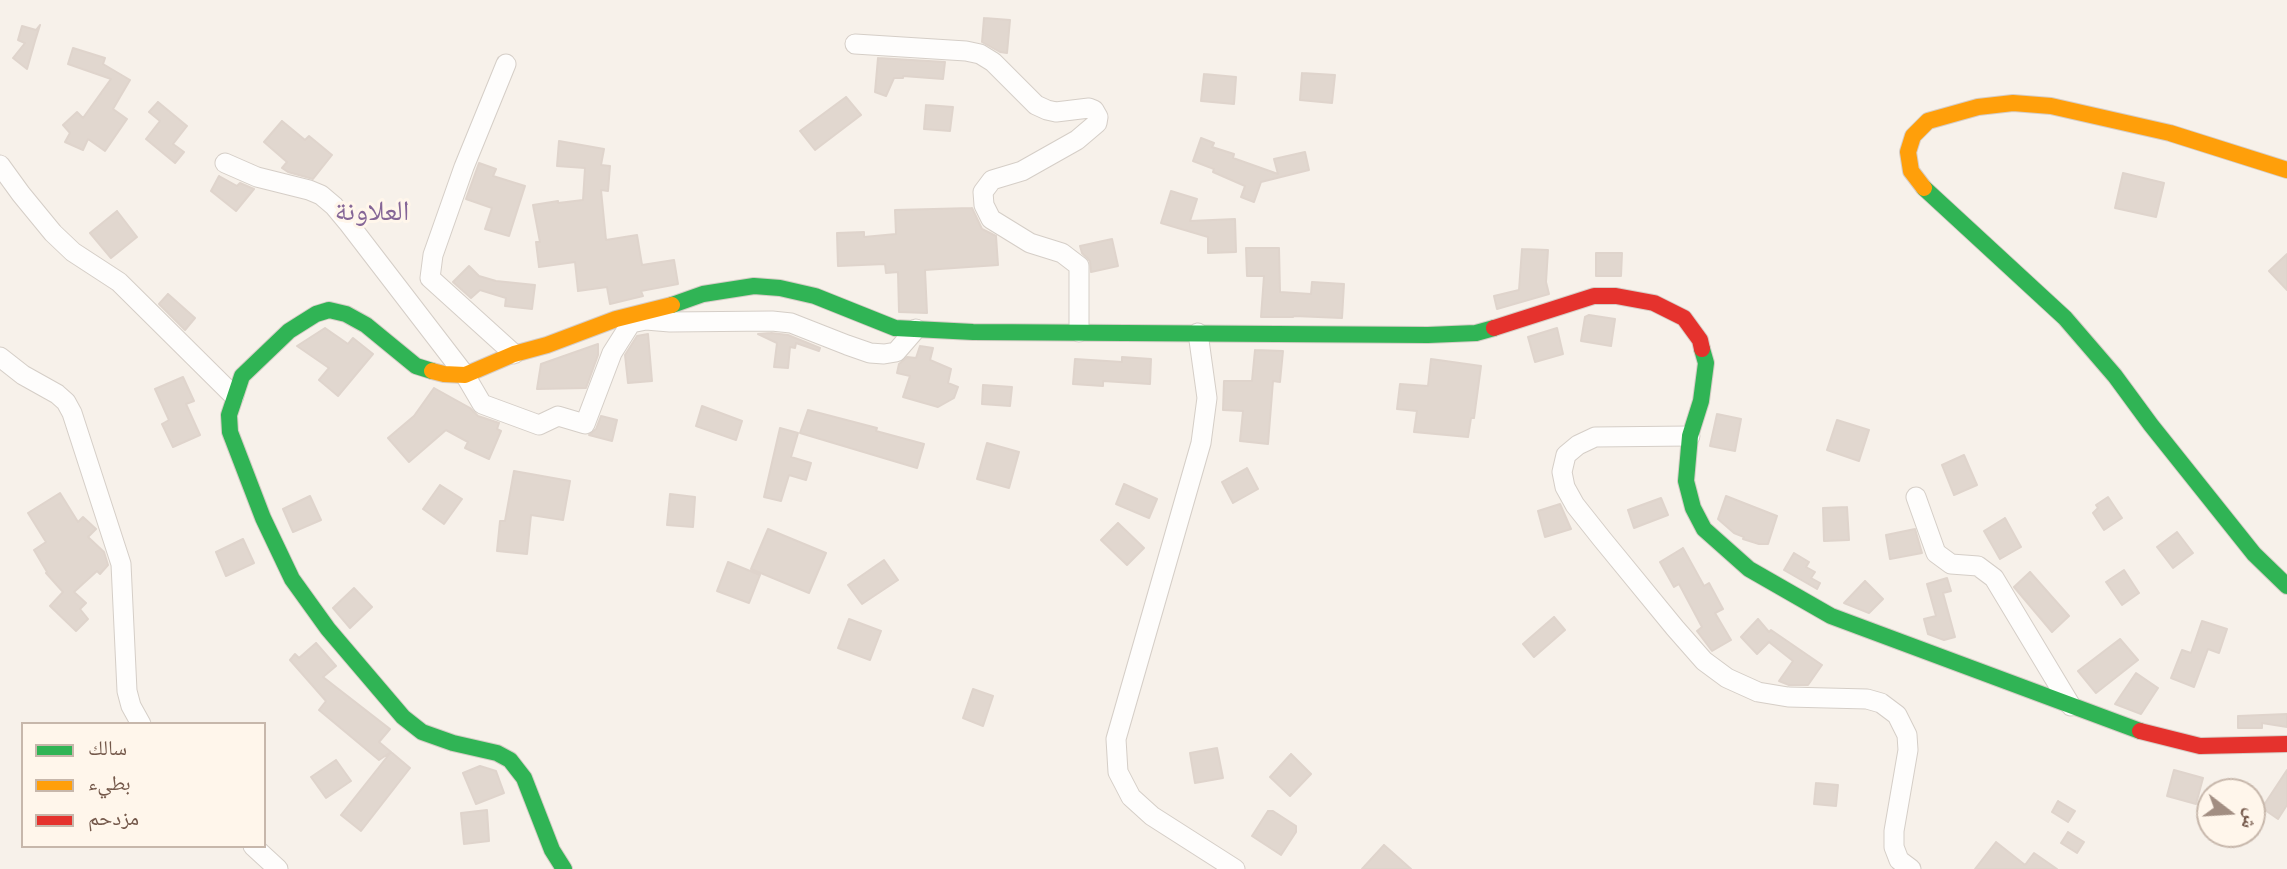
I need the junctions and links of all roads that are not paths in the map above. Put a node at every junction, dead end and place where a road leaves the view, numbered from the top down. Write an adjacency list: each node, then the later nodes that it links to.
1 (855, 44): 7 (street)
2 (506, 64): 9 (street)
3 (225, 163): 11 (street)
4 (0, 165): 12 (street)
5 (2287, 170): 15 (street)
6 (916, 329): 7 (street); 9 (street); 11 (street)
7 (1079, 332): 8 (street)
8 (1198, 333): 13 (street); 22 (street)
9 (514, 354): 11 (street)
10 (0, 357): 17 (street)
11 (465, 375): 12 (street)
12 (234, 396): 21 (street)
13 (1690, 436): 16 (street); 23 (street)
14 (1916, 498): 16 (street)
15 (2287, 586)
16 (2071, 707): 18 (street)
17 (140, 722)
18 (2287, 744)
19 (255, 848): 20 (street)
20 (278, 869)
21 (564, 869)
22 (1235, 869)
23 (1911, 869)

